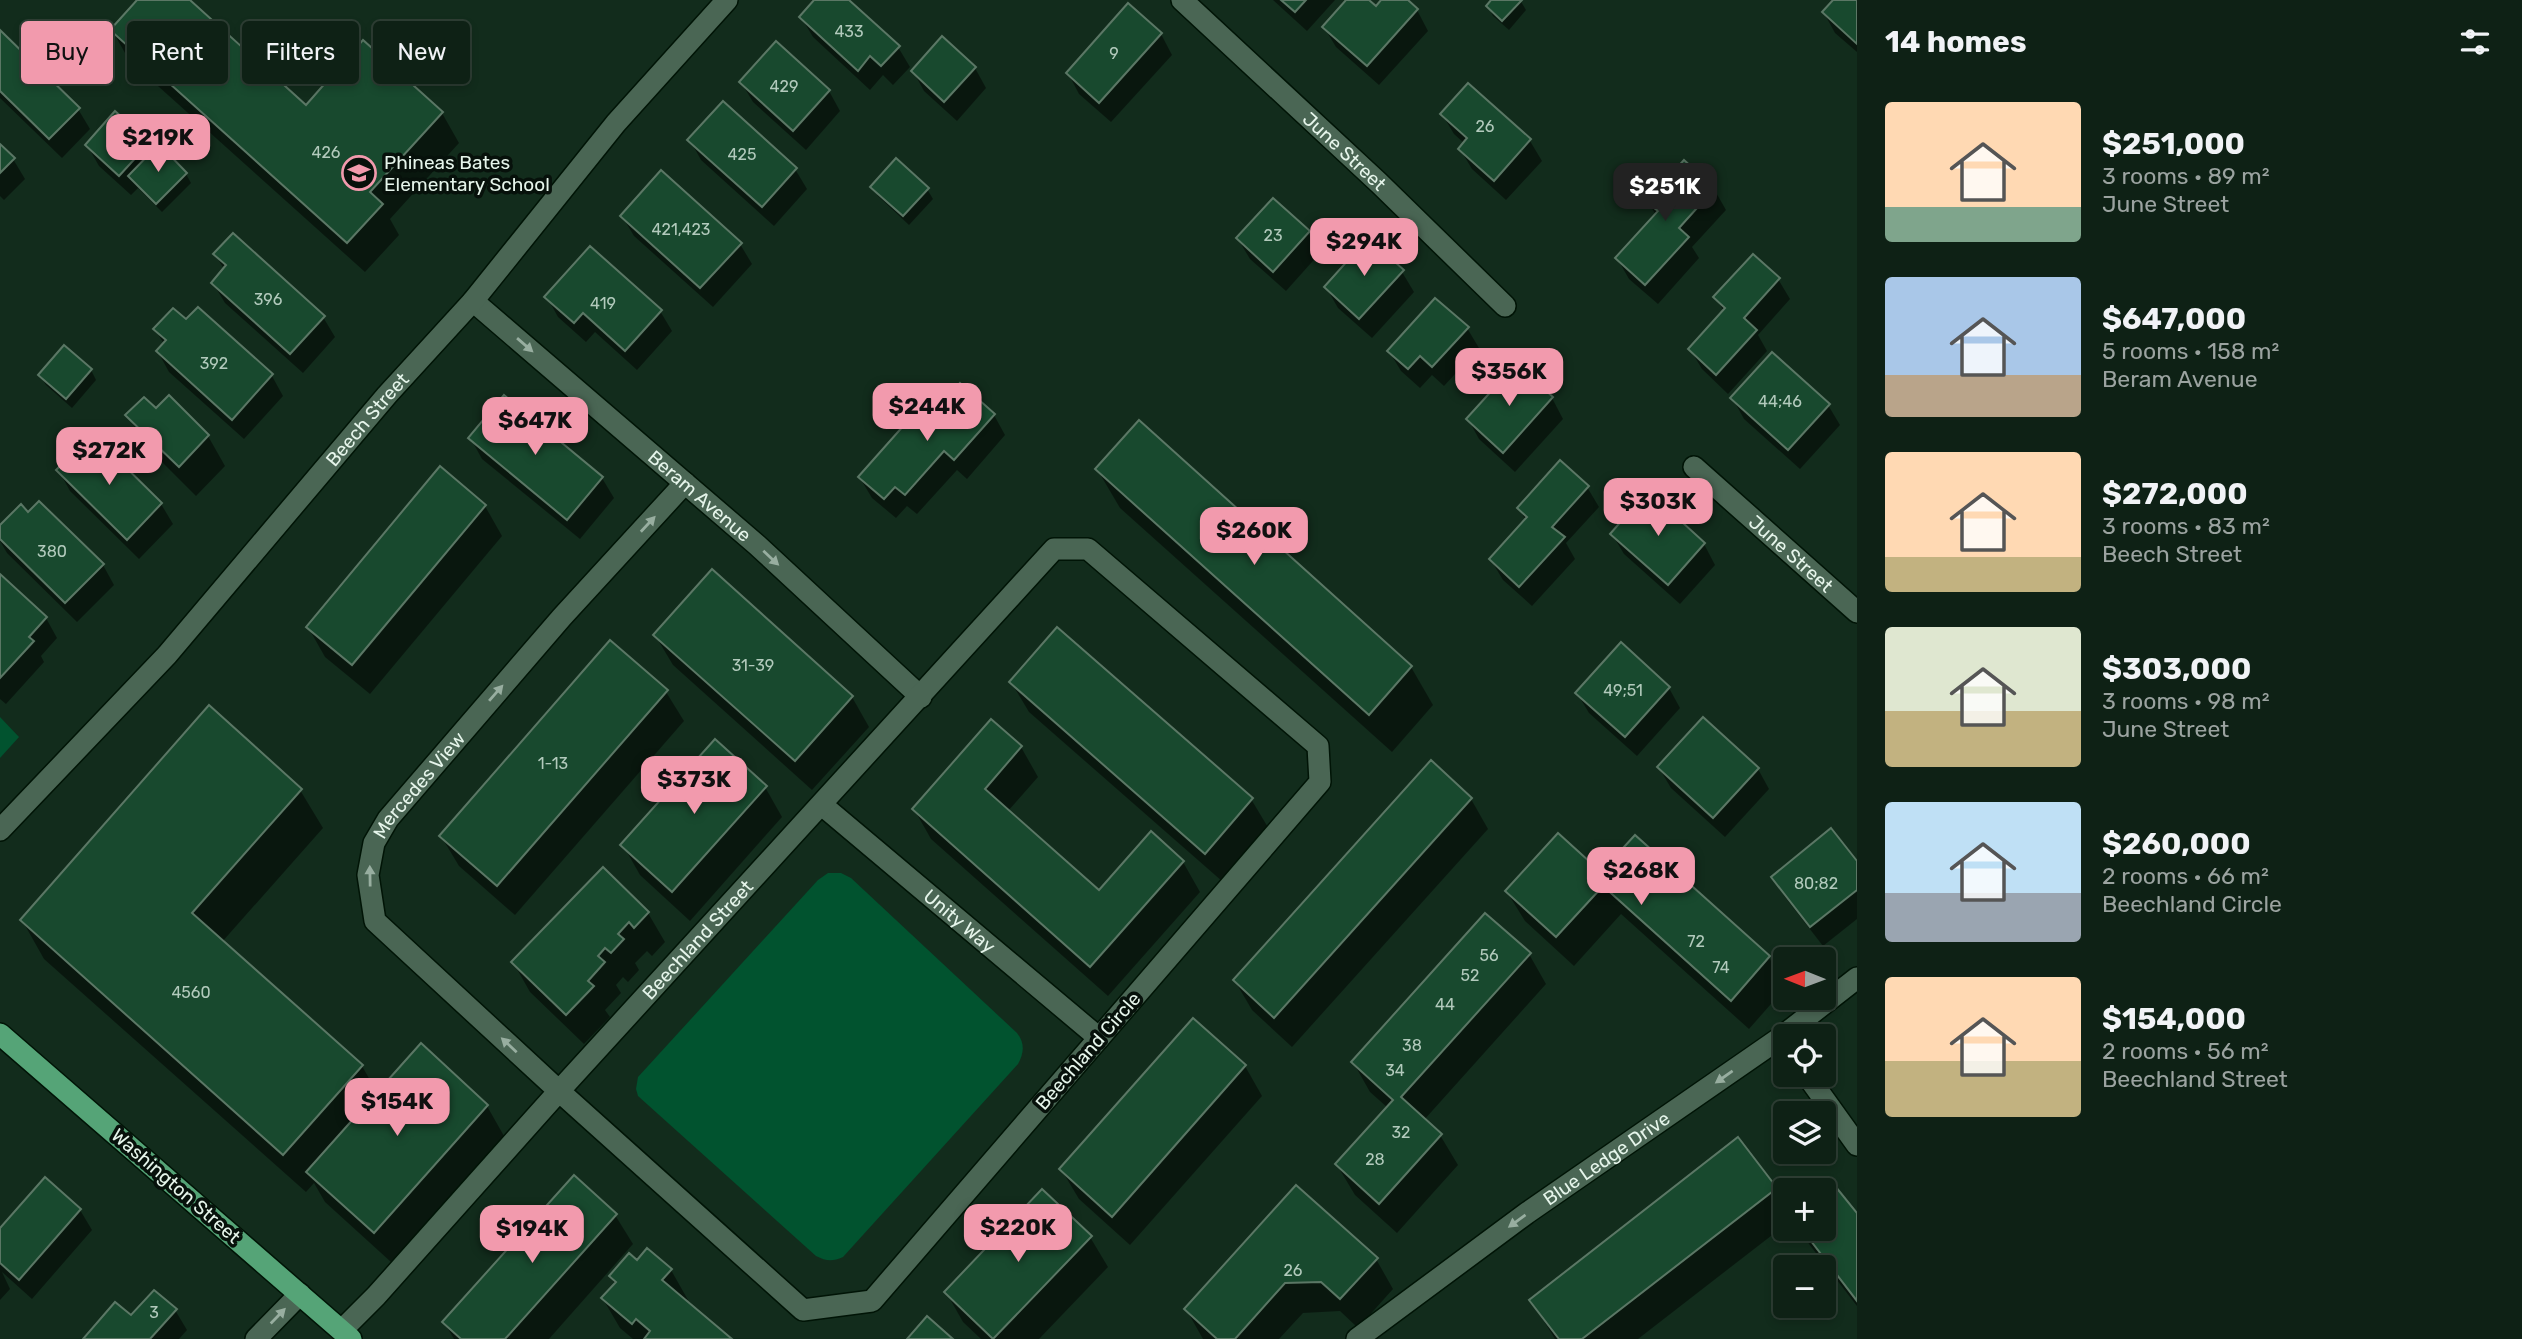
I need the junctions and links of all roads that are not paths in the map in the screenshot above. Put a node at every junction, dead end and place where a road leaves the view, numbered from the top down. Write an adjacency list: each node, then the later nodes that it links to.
1 (727, 0): 3 (street, Beech Street)
2 (1182, 0): 4 (street, June Street)
3 (473, 301): 6 (street, Beram Avenue, one-way to 6); 11 (street, Beech Street)
4 (1505, 306)
5 (1694, 467): 8 (street, June Street)
6 (685, 483): 9 (street, Beram Avenue, one-way to 9); 18 (street, Mercedes View, one-way to 6)
7 (1054, 549): 9 (street, Beechland Street); 15 (street, Beechland Circle)
8 (1857, 612)
9 (921, 697): 10 (street, Beechland Street)
10 (822, 805): 15 (street, Unity Way); 18 (street, Beechland Street)
11 (0, 830)
12 (1857, 978): 13 (street, Blue Ledge Drive)
13 (1803, 1024)
14 (0, 1034): 20 (main road, Washington Street)
15 (1099, 1038): 18 (street, Beechland Circle)
16 (1773, 1048): 23 (street, Blue Ledge Drive, one-way to 23)
17 (1815, 1087): 19 (street)
18 (559, 1091): 21 (street, Beechland Street)
19 (1857, 1145)
20 (300, 1294): 21 (main road, Washington Street); 22 (street, one-way to 20)
21 (346, 1334)
22 (256, 1339)
23 (1357, 1339)

